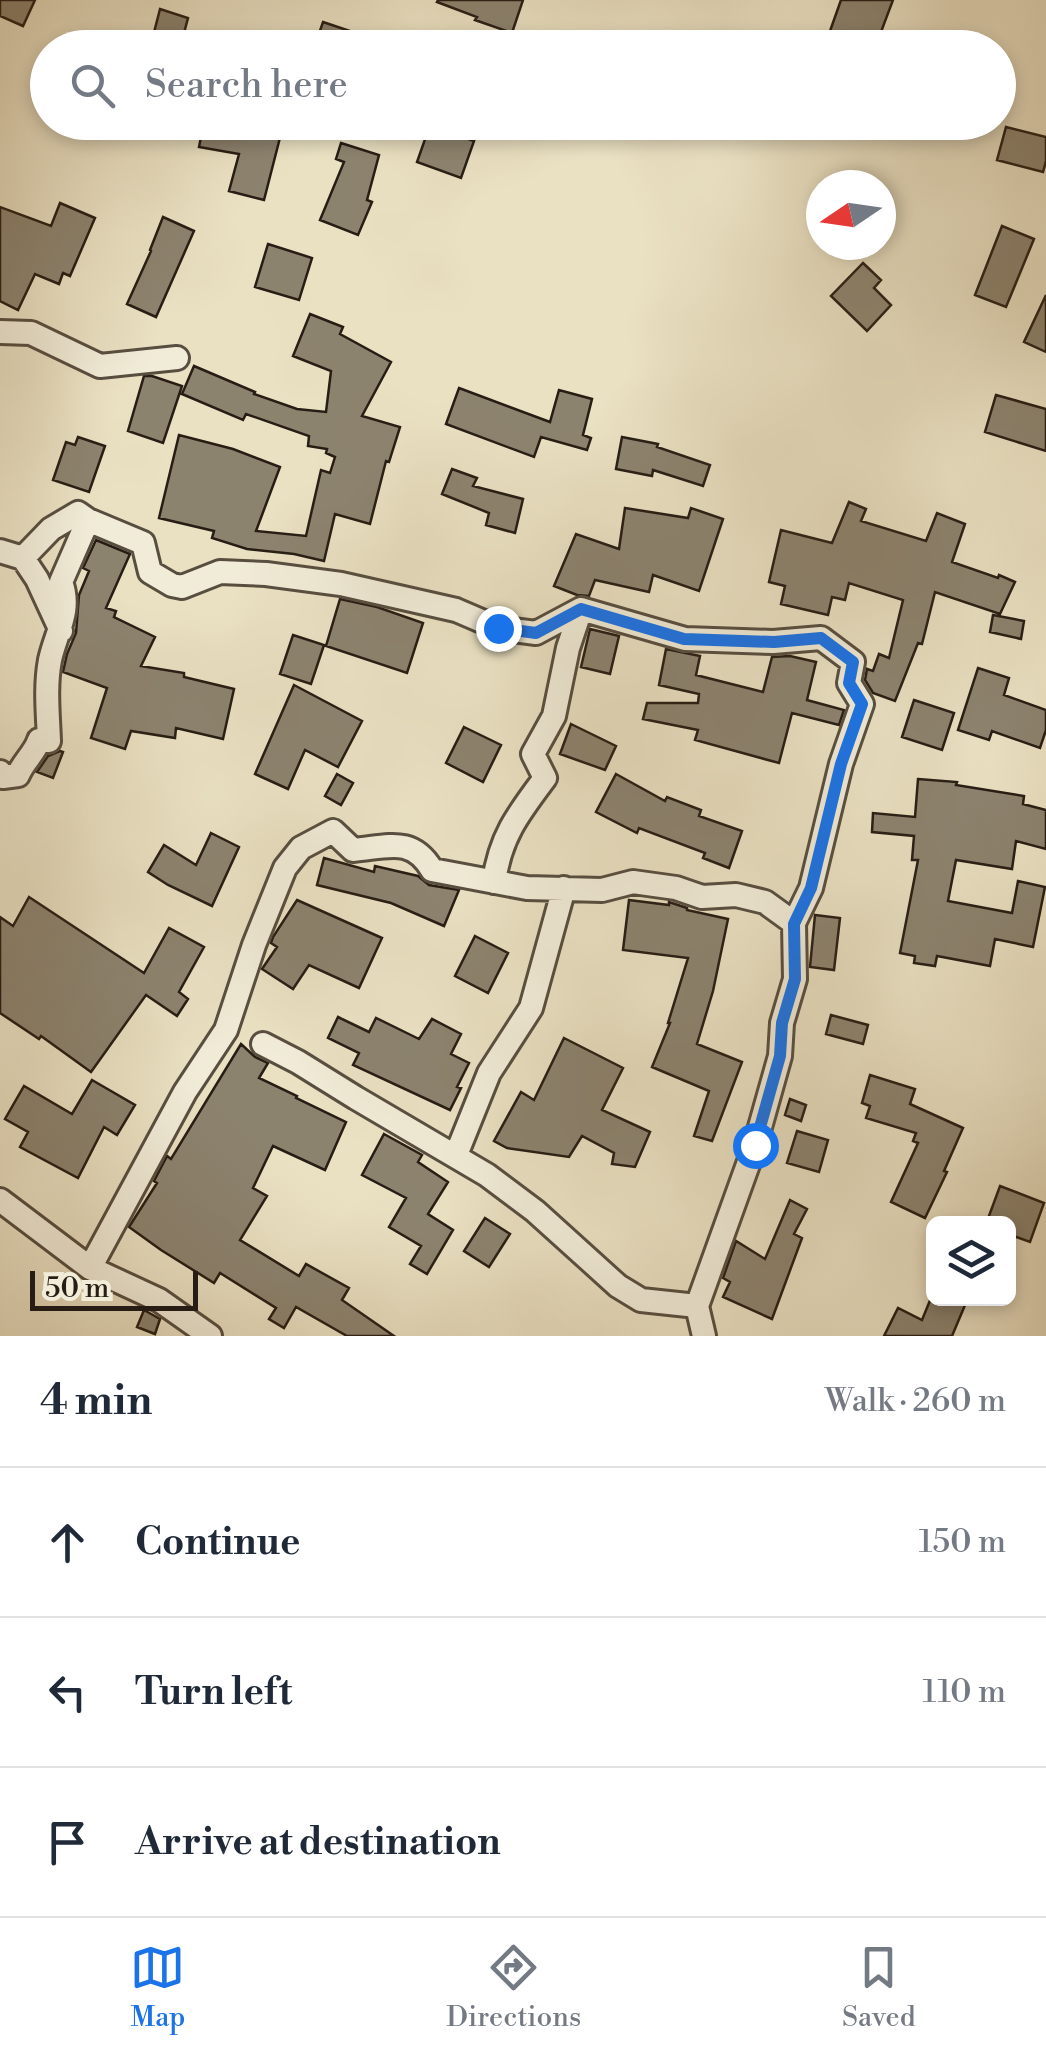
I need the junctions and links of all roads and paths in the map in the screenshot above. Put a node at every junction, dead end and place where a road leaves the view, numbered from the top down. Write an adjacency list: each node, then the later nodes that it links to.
1 (0, 332): 2 (street)
2 (177, 358)
3 (88, 520): 5 (street); 6 (street); 7 (street)
4 (0, 551): 5 (street)
5 (24, 558): 7 (street)
6 (581, 609): 9 (street); 11 (street)
7 (60, 631): 8 (street)
8 (0, 772)
9 (494, 882): 10 (street); 15 (street)
10 (564, 888): 11 (street); 13 (street)
11 (794, 924): 16 (street)
12 (263, 1044): 13 (street)
13 (456, 1155): 16 (street)
14 (0, 1200): 15 (street)
15 (90, 1268): 17 (street)
16 (697, 1306): 18 (street)
17 (210, 1336)
18 (704, 1336)

